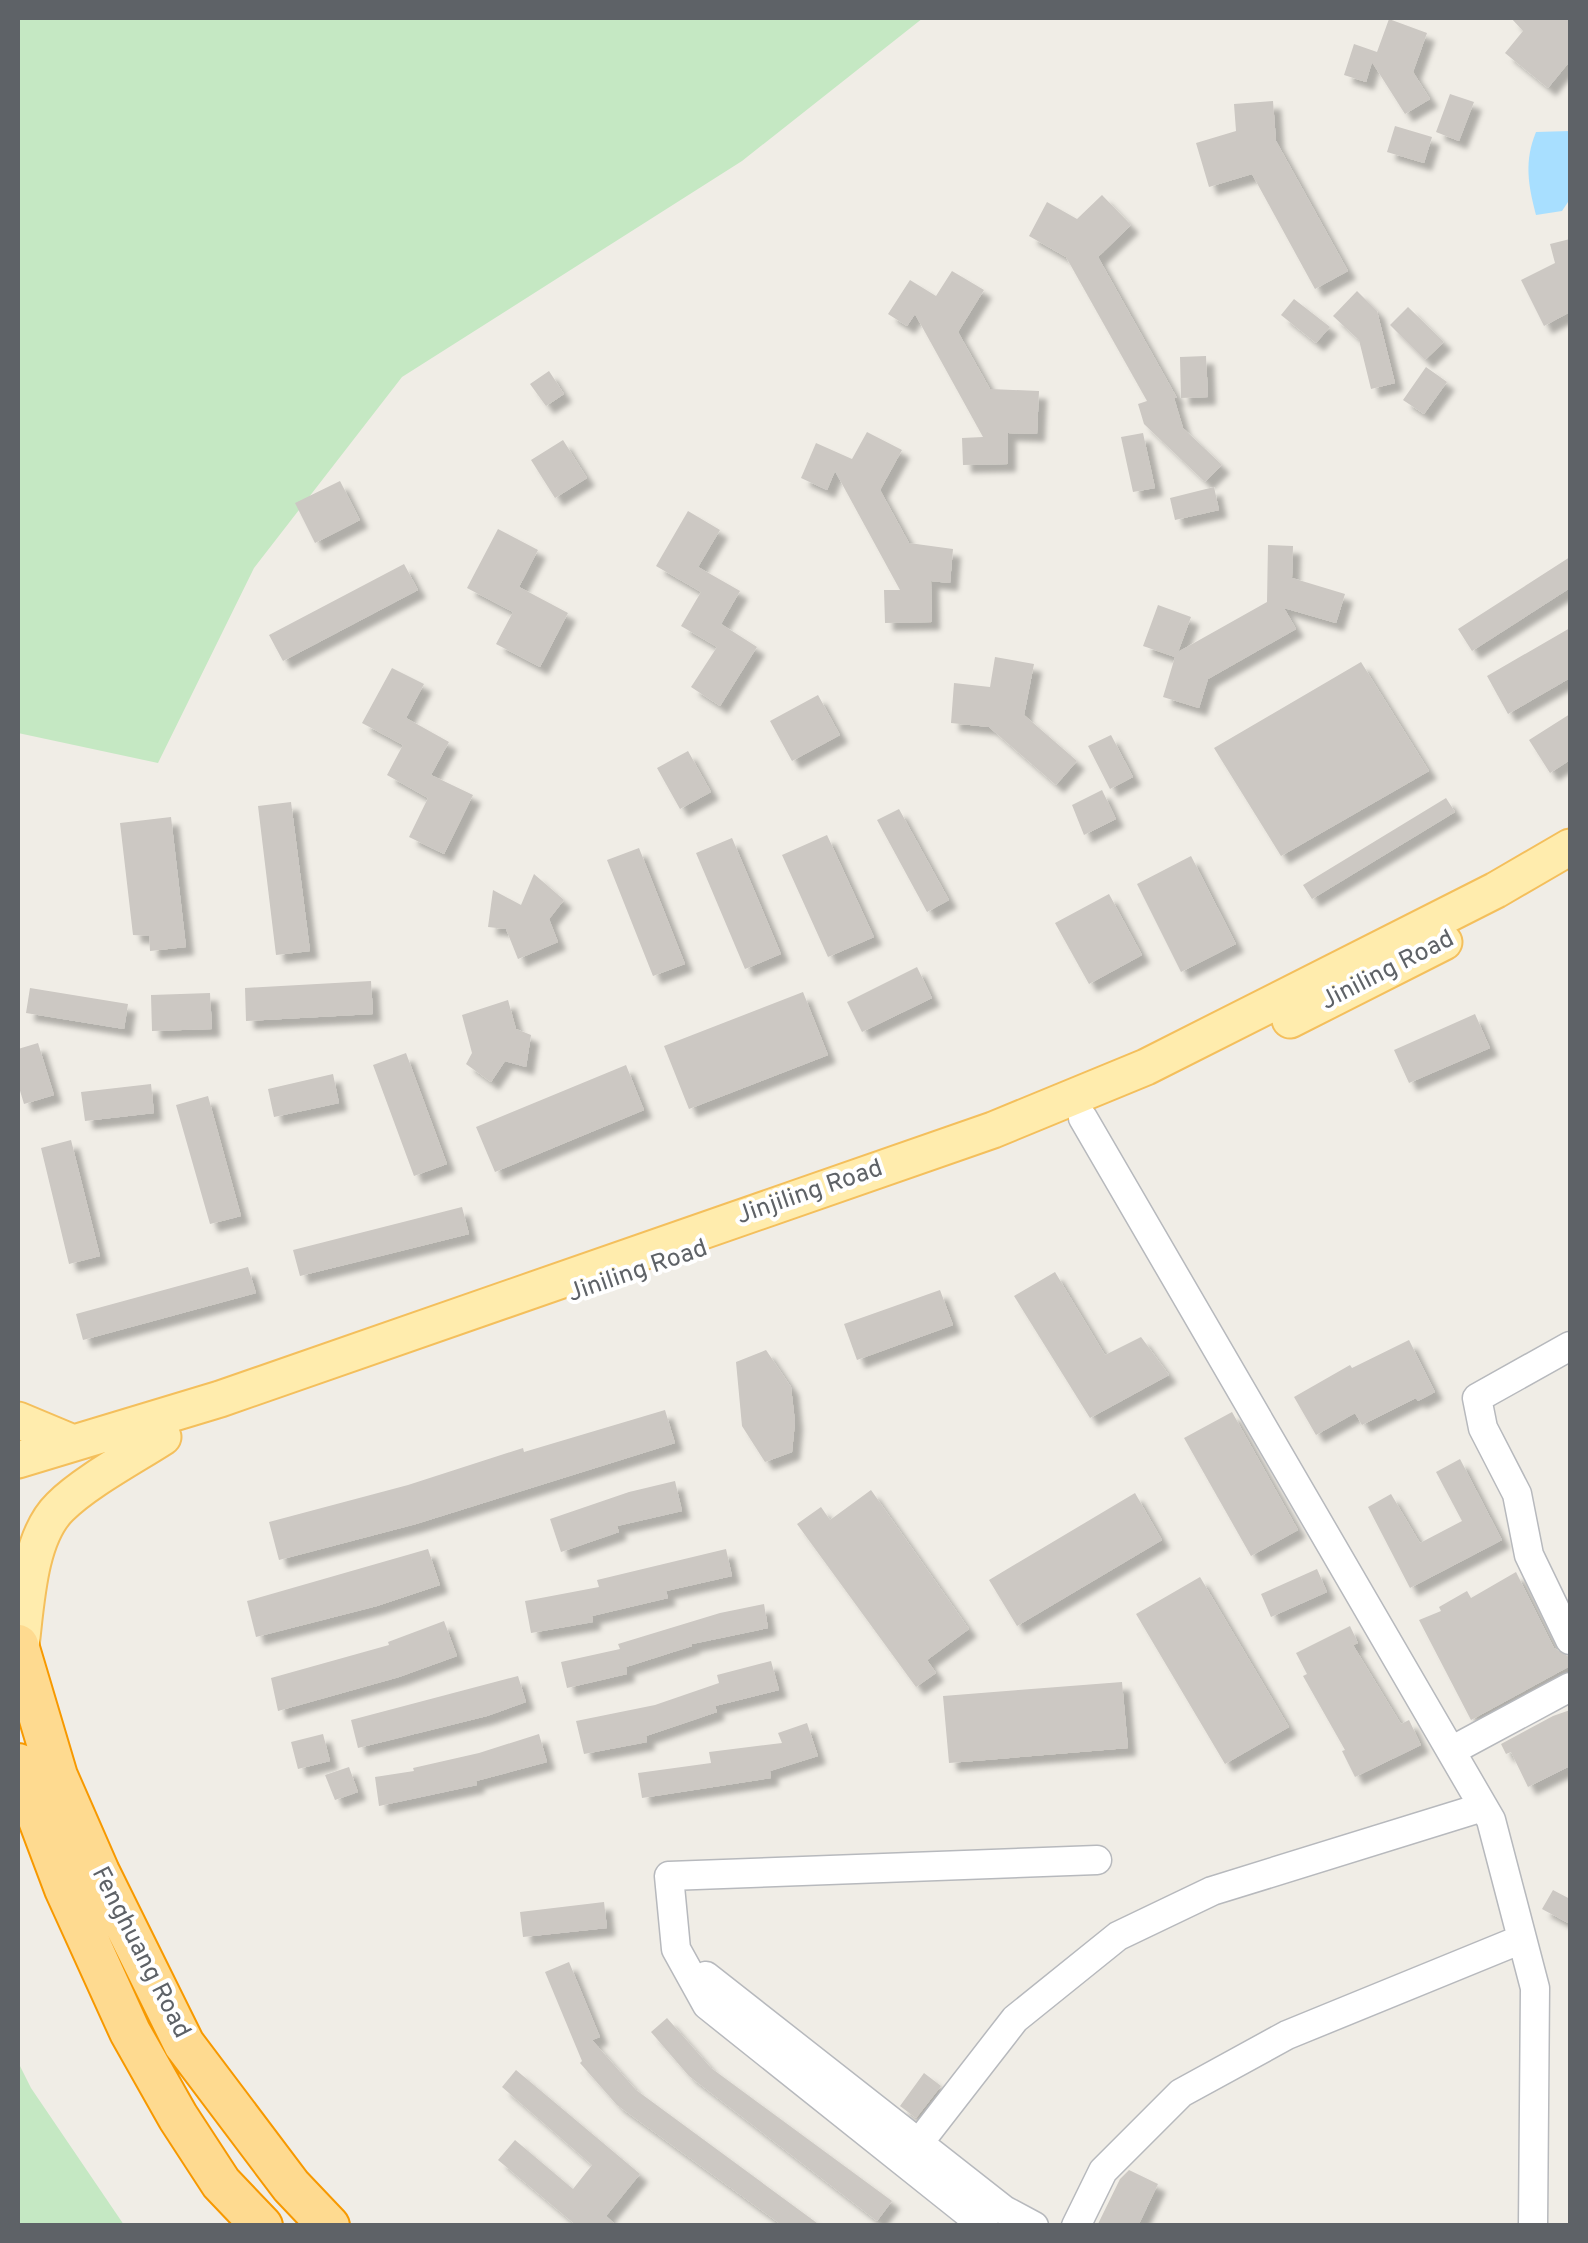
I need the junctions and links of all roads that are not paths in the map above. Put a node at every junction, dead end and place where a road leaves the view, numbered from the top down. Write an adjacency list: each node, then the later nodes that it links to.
1 (1570, 847): 7 (main road, Jinjiling Road)
2 (1570, 874): 3 (main road, Jiniling Road)
3 (1083, 1118): 6 (main road, Jiniling Road); 13 (street)
4 (1570, 1346): 10 (street)
5 (18, 1420): 7 (main road)
6 (162, 1438): 9 (main road, Jiniling Road); 11 (main road)
7 (73, 1443): 8 (main road, Jinjiling Road)
8 (18, 1460)
9 (18, 1486)
10 (1570, 1640)
11 (19, 1649): 21 (highway, Fenghuang Road)
12 (1570, 1687): 13 (street)
13 (1451, 1751): 15 (street)
14 (18, 1764): 20 (highway, Fenghuang Road)
15 (1483, 1807): 17 (street); 19 (street)
16 (1097, 1860): 19 (street)
17 (1522, 1939): 24 (street); 25 (street)
18 (706, 1976): 19 (street)
19 (912, 2153): 22 (street); 23 (street)
20 (262, 2226)
21 (328, 2226)
22 (984, 2226)
23 (1034, 2226)
24 (1076, 2226)
25 (1533, 2226)

